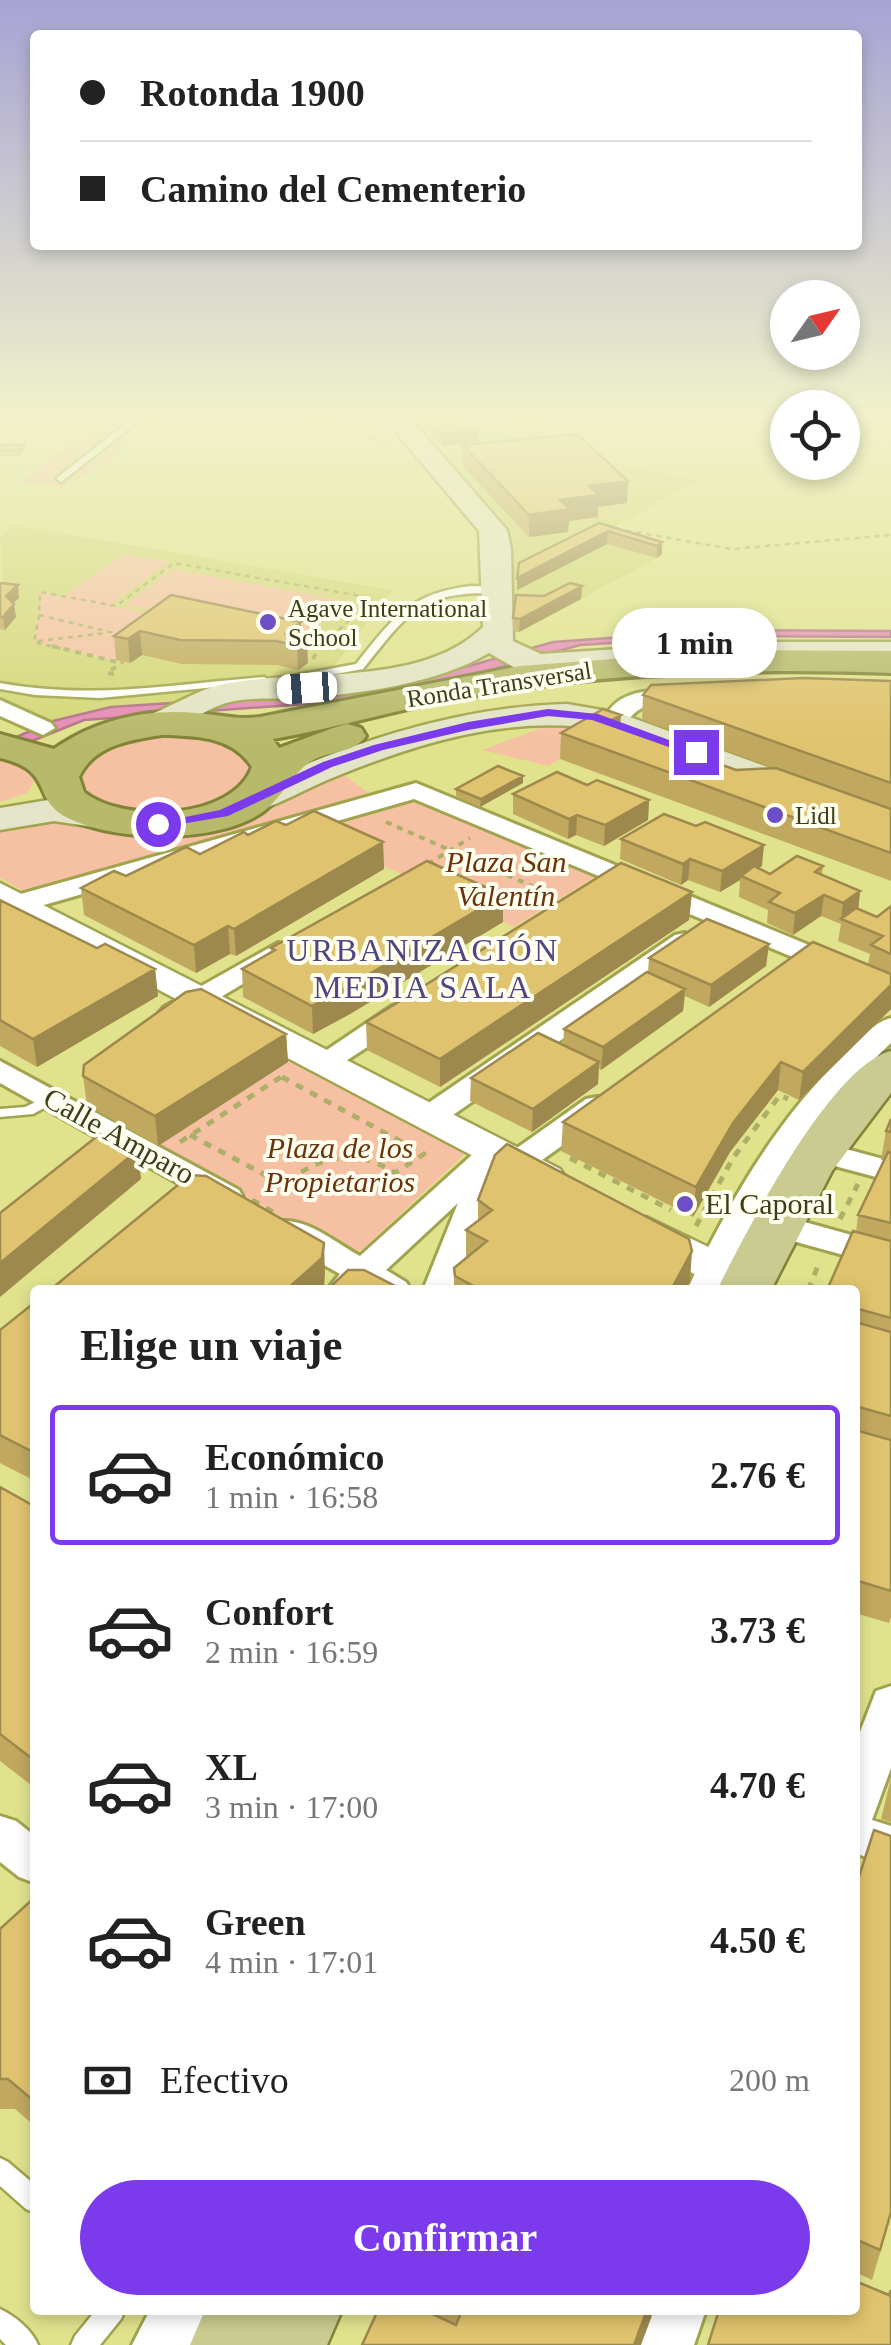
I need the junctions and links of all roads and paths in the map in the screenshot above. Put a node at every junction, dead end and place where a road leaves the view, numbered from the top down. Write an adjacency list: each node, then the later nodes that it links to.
1 (486, 522): 4 (main road)
2 (600, 525): 3 (path)
3 (891, 534)
4 (506, 573): 6 (main road); 18 (lane)
5 (39, 615): 7 (path); 9 (path); 15 (path)
6 (498, 629): 11 (main road); 12 (main road)
7 (109, 632): 8 (path); 9 (path)
8 (126, 636)
9 (34, 642): 14 (path)
10 (891, 651): 11 (main road)
11 (521, 659): 12 (main road)
12 (439, 662): 23 (main road)
13 (891, 662): 23 (highway, Ronda Transversal)
14 (122, 663)
15 (311, 664)
16 (0, 676): 18 (lane)
17 (891, 683): 28 (highway, Ronda Transversal)
18 (0, 686)
19 (704, 696): 21 (street)
20 (0, 707): 24 (street)
21 (627, 711): 28 (main road); 34 (main road)
22 (0, 717): 24 (highway)
23 (216, 720): 25 (highway, Ronda Transversal); 28 (highway)
24 (43, 728): 25 (highway)
25 (136, 728): 27 (highway)
26 (0, 746): 27 (highway)
27 (58, 782): 30 (main road); 31 (highway)
28 (258, 790): 31 (highway, Ronda Transversal)
29 (356, 808): 33 (street); 35 (path); 38 (street)
30 (0, 809)
31 (100, 817): 32 (main road)
32 (0, 819)
33 (494, 824): 35 (path); 37 (street)
34 (891, 824)
35 (449, 851): 36 (path); 39 (path)
36 (419, 870)
37 (617, 875): 39 (street); 40 (street)
38 (10, 898): 45 (street)
39 (572, 904)
40 (719, 918): 42 (street); 57 (street)
41 (306, 935): 45 (street)
42 (808, 954): 43 (street); 44 (street)
43 (776, 977)
44 (891, 989)
45 (198, 996): 47 (street); 50 (street)
46 (429, 996): 50 (street)
47 (156, 1026)
48 (891, 1027): 67 (street)
49 (891, 1065): 67 (main road)
50 (308, 1066): 52 (path); 57 (street)
51 (0, 1070): 54 (street, Calle Amparo)
52 (282, 1076): 58 (path); 58 (path)
53 (620, 1088): 60 (street)
54 (64, 1090): 56 (lane); 62 (street, Calle Amparo)
55 (891, 1096): 61 (main road)
56 (0, 1112)
57 (428, 1117): 60 (street)
58 (190, 1135): 59 (path)
59 (170, 1148)
60 (506, 1157): 66 (street); 67 (street); 68 (street)
61 (867, 1165): 64 (main road); 64 (path)
62 (198, 1180): 63 (street); 66 (street, Calle Amparo)
63 (169, 1205)
64 (816, 1236): 65 (street); 67 (main road); 69 (path)
65 (891, 1256)
66 (353, 1281)
67 (738, 1283)
68 (442, 1285)
69 (809, 1285)
70 (877, 1711): 71 (street)
71 (860, 1787)
72 (0, 1835): 75 (street)
73 (860, 1836): 74 (street)
74 (891, 1846)
75 (30, 1859)
76 (0, 2170): 77 (lane)
77 (30, 2197)
78 (108, 2315): 85 (lane)
79 (231, 2315): 83 (main road)
80 (297, 2315): 86 (main road)
81 (677, 2315): 87 (street)
82 (0, 2322): 84 (lane)
83 (179, 2328)
84 (25, 2345)
85 (84, 2345)
86 (282, 2345)
87 (667, 2345)

